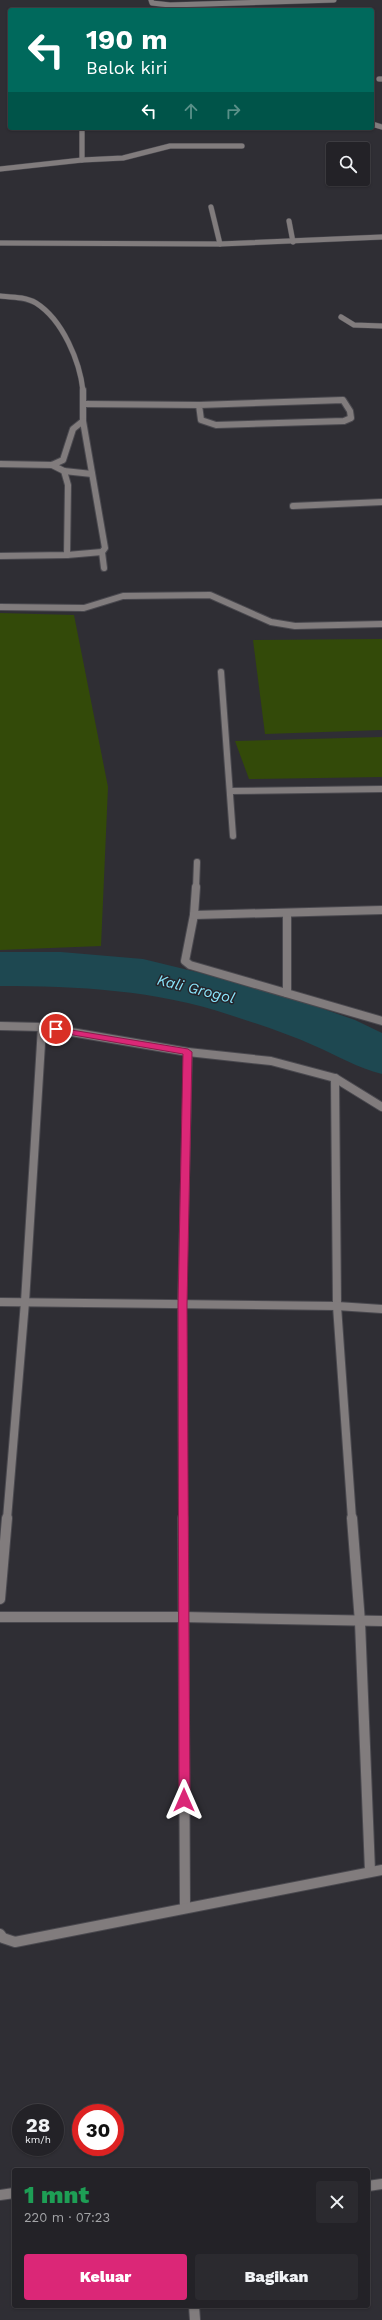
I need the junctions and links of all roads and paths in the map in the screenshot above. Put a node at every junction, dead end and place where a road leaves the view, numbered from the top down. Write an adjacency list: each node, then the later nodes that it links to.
1 (151, 0): 2 (street)
2 (334, 0)
3 (82, 130): 5 (street)
4 (242, 146): 5 (street)
5 (82, 160): 6 (street)
6 (0, 168)
7 (211, 208): 12 (street)
8 (289, 221): 10 (street)
9 (382, 237): 10 (street)
10 (293, 242): 12 (street)
11 (0, 243): 12 (street)
12 (220, 244)
13 (0, 296): 16 (street)
14 (341, 317): 15 (street)
15 (382, 326)
16 (85, 404): 17 (street); 18 (street)
17 (198, 404): 17 (street)
18 (83, 421): 20 (street); 22 (street)
19 (0, 464): 20 (street)
20 (52, 465): 21 (street)
21 (64, 471): 22 (street); 26 (street)
22 (92, 474): 25 (street)
23 (382, 502): 24 (street)
24 (293, 506)
25 (102, 552): 26 (street); 28 (street)
26 (67, 555): 27 (street)
27 (0, 556)
28 (104, 568)
29 (0, 607): 30 (street)
30 (382, 624)
31 (221, 672): 33 (street)
32 (382, 789): 33 (street)
33 (230, 791): 34 (street)
34 (233, 836)
35 (197, 862): 38 (street)
36 (382, 910): 37 (street)
37 (287, 913): 38 (street); 39 (street)
38 (194, 915): 39 (street)
39 (287, 993): 40 (street)
40 (382, 1021)
41 (0, 1026): 42 (street)
42 (42, 1027): 43 (street); 47 (street)
43 (188, 1052): 44 (street); 48 (street)
44 (335, 1078): 45 (street); 49 (street)
45 (382, 1106)
46 (0, 1302): 47 (street)
47 (25, 1302): 48 (street); 51 (street)
48 (182, 1305): 49 (street); 53 (street)
49 (336, 1306): 50 (street); 55 (street)
50 (382, 1309)
51 (0, 1599)
52 (0, 1617): 53 (street)
53 (183, 1617): 55 (street); 58 (street)
54 (382, 1621): 55 (street)
55 (360, 1622): 57 (street)
56 (382, 1870): 57 (street)
57 (370, 1871): 58 (street)
58 (185, 1907): 59 (street)
59 (0, 1934)
60 (382, 2184): 61 (street)
61 (370, 2186)
62 (12, 2193): 63 (street)
63 (0, 2195)
64 (194, 2308): 65 (street)
65 (196, 2320)

